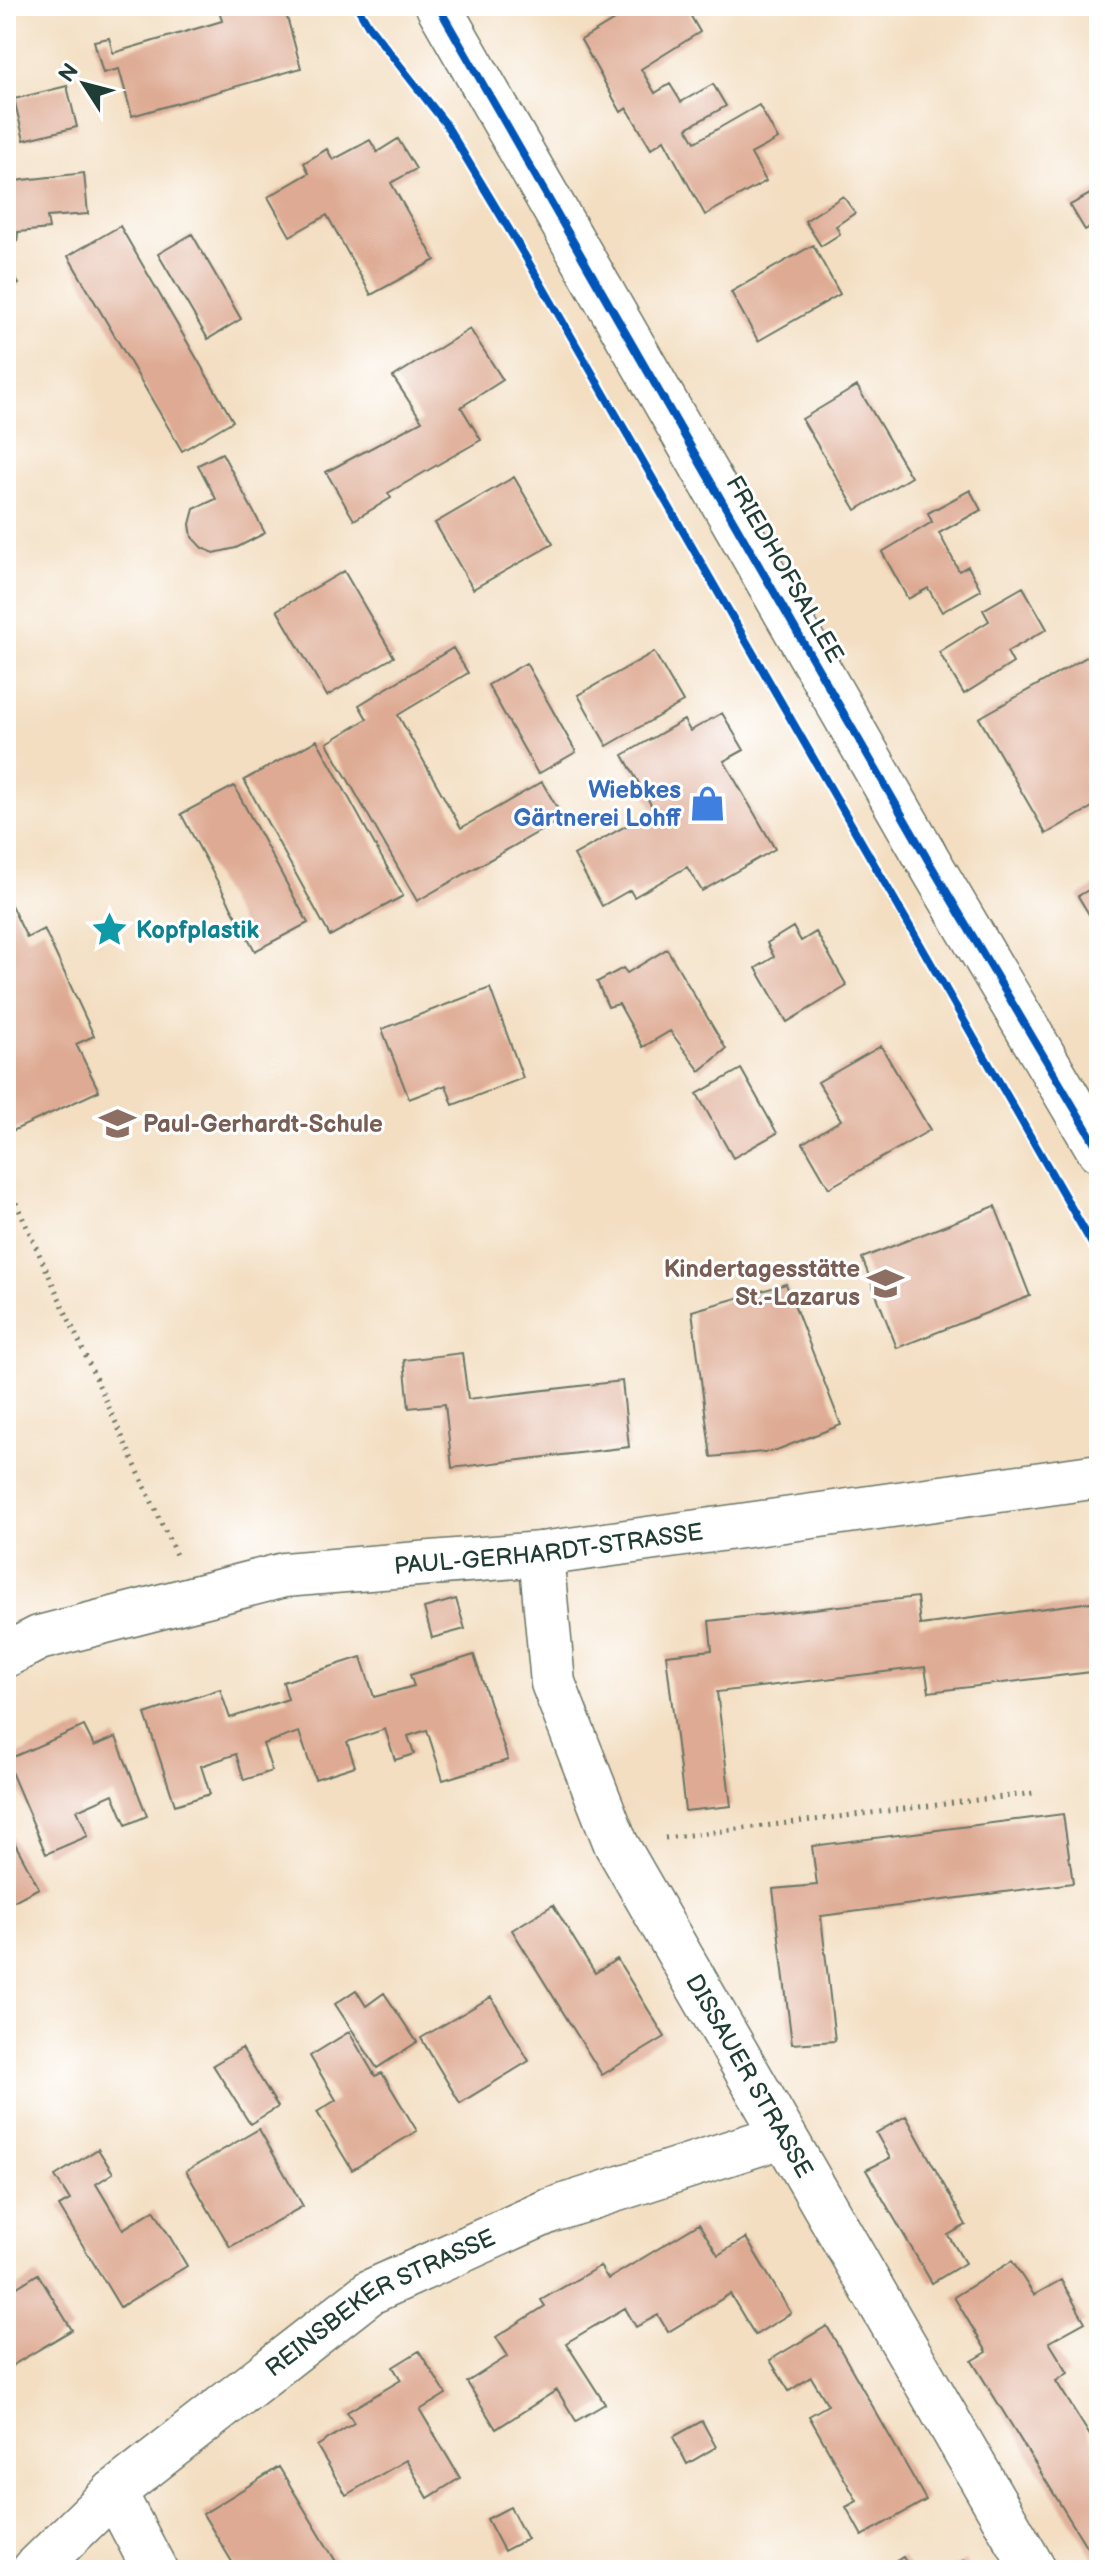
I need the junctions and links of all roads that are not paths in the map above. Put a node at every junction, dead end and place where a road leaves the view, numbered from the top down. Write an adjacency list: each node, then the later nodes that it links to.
1 (438, 6): 2 (street, FRIEDHOFSALLEE)
2 (1099, 1150)
3 (1099, 1476): 4 (street, PAUL-GERHARDT-STRASSE)
4 (541, 1554): 5 (street, PAUL-GERHARDT-STRASSE); 6 (street, DISSAUER STRASSE)
5 (6, 1655)
6 (782, 2136): 7 (street, REINSBEKER STRASSE); 10 (street, DISSAUER STRASSE)
7 (114, 2492): 8 (street, REINSBEKER STRASSE); 9 (street)
8 (34, 2570)
9 (155, 2570)
10 (1034, 2570)

